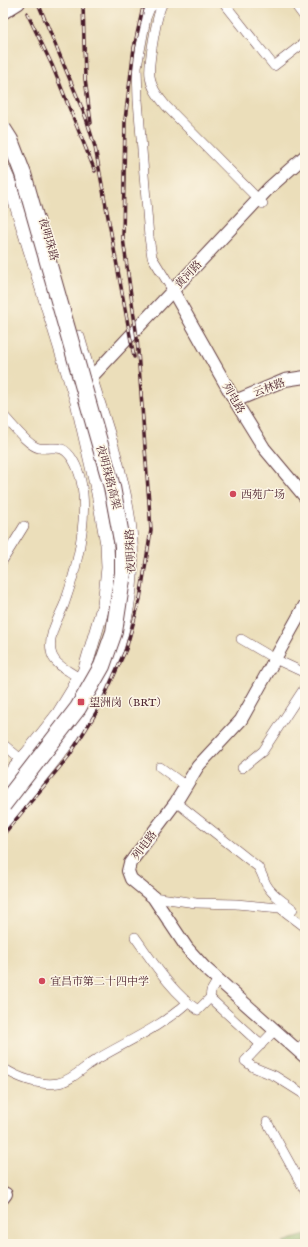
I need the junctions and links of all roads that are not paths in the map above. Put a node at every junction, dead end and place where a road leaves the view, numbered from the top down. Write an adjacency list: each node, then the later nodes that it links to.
1 (19, 3): 6 (street)
2 (157, 3): 16 (street)
3 (163, 3): 15 (street)
4 (224, 3): 8 (street)
5 (294, 3): 7 (street)
6 (3, 13)
7 (305, 18)
8 (305, 42)
9 (3, 119): 18 (main road, 夜明珠路)
10 (3, 129): 36 (highway, 夜明珠路高架, bridge)
11 (3, 148): 36 (highway, 夜明珠路高架)
12 (305, 156): 15 (street, 黄河路)
13 (305, 164): 15 (street, 黄河路)
14 (3, 168): 19 (main road, 夜明珠路)
15 (261, 202): 16 (street, 黄河路)
16 (174, 293): 18 (street, 黄河路); 20 (street, 列电路)
17 (305, 377): 20 (street, 云林路)
18 (91, 383): 19 (street, 黄河路); 38 (main road, 夜明珠路)
19 (76, 399): 31 (main road, 夜明珠路)
20 (235, 401): 22 (street, 列电路)
21 (3, 415): 31 (street)
22 (305, 497)
23 (24, 526): 24 (street)
24 (3, 560)
25 (305, 605): 27 (street, 列电路)
26 (241, 638): 27 (street)
27 (275, 659): 28 (street); 35 (street, 列电路)
28 (305, 673)
29 (305, 687): 33 (street)
30 (3, 744): 31 (street)
31 (22, 760): 34 (main road, 夜明珠路)
32 (160, 767): 35 (street)
33 (242, 768)
34 (3, 781)
35 (186, 786): 37 (street, 列电路)
36 (5, 799)
37 (176, 802): 39 (street, 列电路); 40 (street)
38 (3, 823)
39 (153, 897): 41 (street); 43 (street, 列电路)
40 (292, 909)
41 (305, 927)
42 (135, 937): 45 (street)
43 (218, 979): 44 (street); 46 (street, 列电路)
44 (210, 998): 45 (street); 47 (street)
45 (187, 1003): 49 (street)
46 (274, 1030): 47 (street); 48 (street, 列电路)
47 (261, 1045): 50 (street)
48 (302, 1050)
49 (3, 1068)
50 (305, 1095)
51 (267, 1122): 52 (street)
52 (305, 1191)

